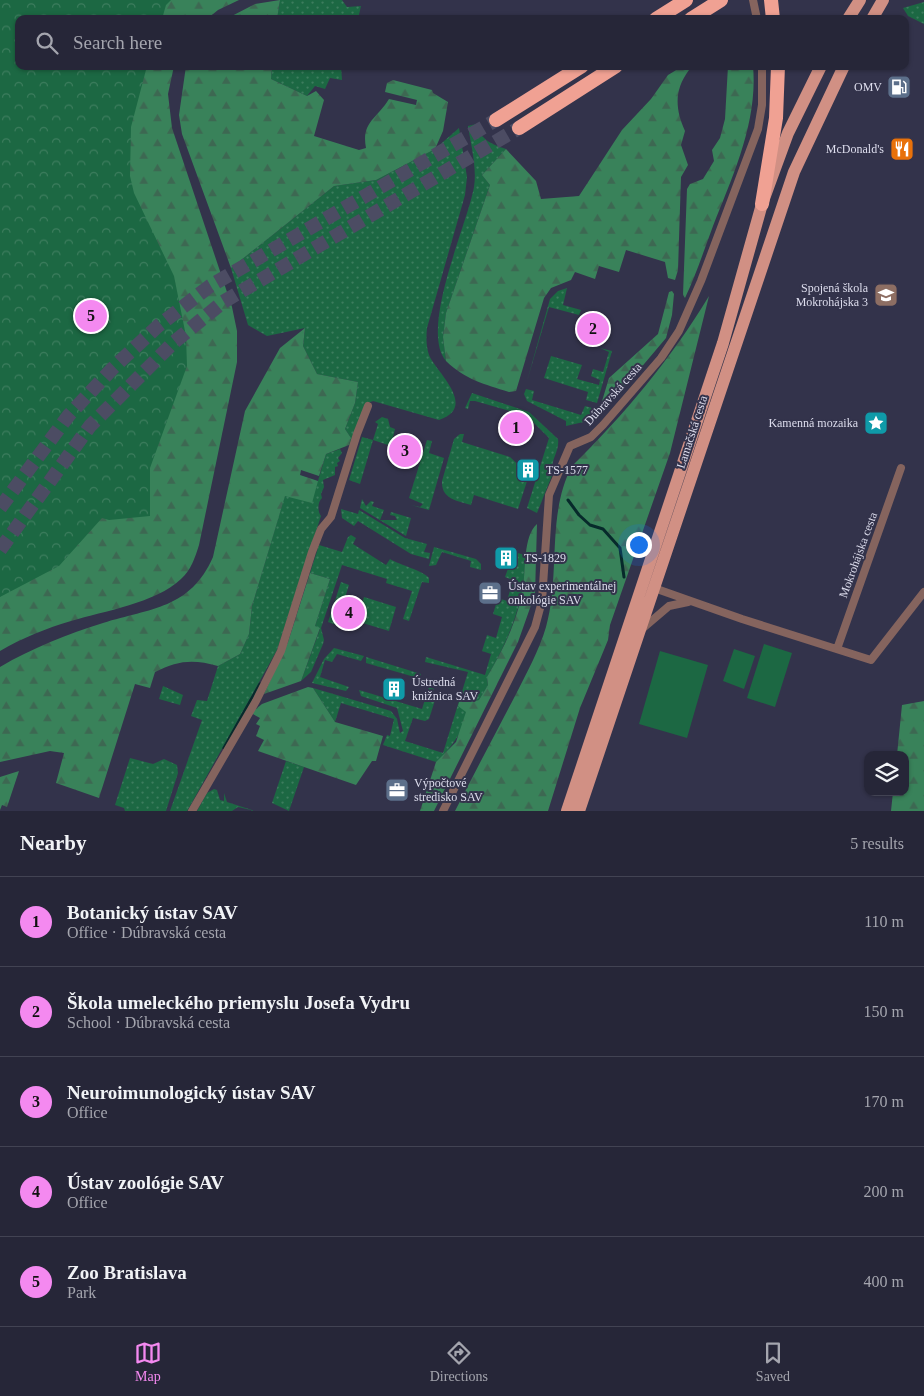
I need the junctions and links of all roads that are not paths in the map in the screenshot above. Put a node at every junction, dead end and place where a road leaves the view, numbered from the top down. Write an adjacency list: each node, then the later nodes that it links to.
1 (686, 0): 7 (highway)
2 (721, 0): 8 (highway)
3 (753, 0): 9 (street)
4 (770, 0): 10 (highway)
5 (860, 0): 11 (main road)
6 (883, 0): 12 (main road)
7 (662, 15)
8 (697, 15)
9 (756, 15)
10 (772, 15)
11 (851, 15)
12 (874, 15)
13 (576, 70): 19 (highway)
14 (610, 70): 20 (highway)
15 (762, 70): 31 (street, Dúbravská cesta)
16 (778, 70): 21 (highway)
17 (819, 70): 21 (main road, Lamačská cesta)
18 (842, 70): 24 (main road, Lamačská cesta)
19 (496, 120)
20 (519, 128)
21 (762, 204): 25 (main road, Lamačská cesta)
22 (368, 406): 30 (street)
23 (902, 468): 29 (street, Mokrohájska cesta)
24 (654, 588): 25 (main road); 27 (street); 28 (main road, Lamačská cesta)
25 (640, 590): 32 (main road, Lamačská cesta)
26 (924, 592): 29 (street)
27 (690, 602): 28 (street); 29 (street)
28 (642, 629): 33 (main road, Lamačská cesta)
29 (837, 649)
30 (192, 811)
31 (443, 811)
32 (567, 811)
33 (579, 811)

